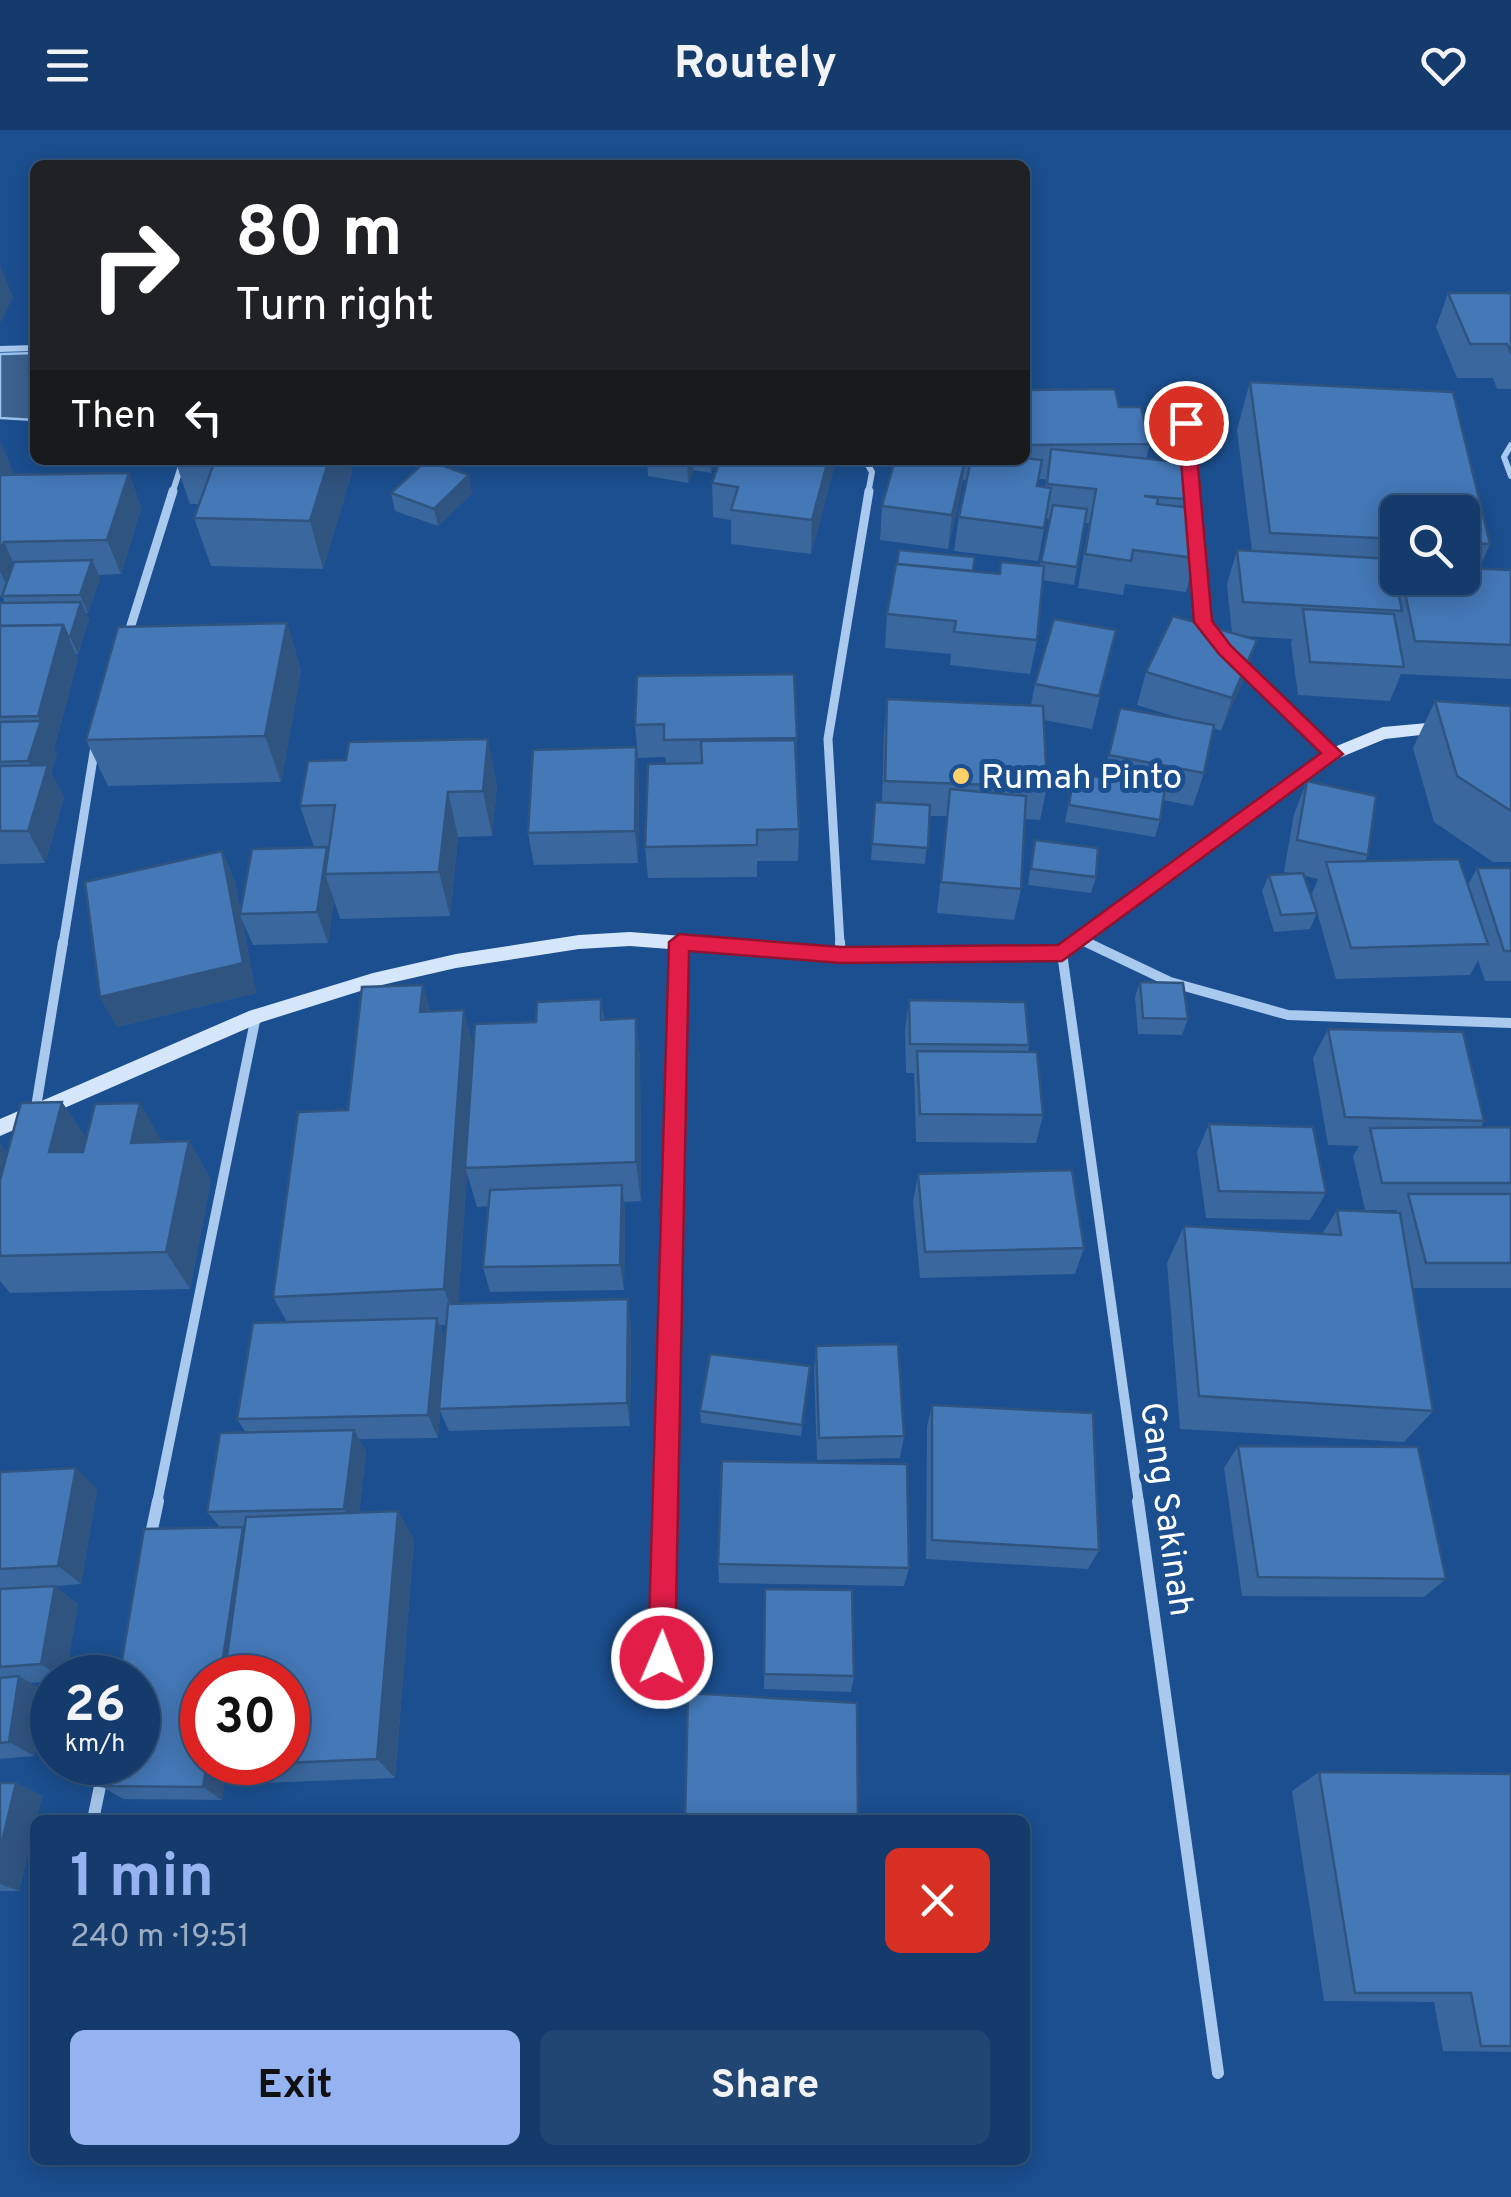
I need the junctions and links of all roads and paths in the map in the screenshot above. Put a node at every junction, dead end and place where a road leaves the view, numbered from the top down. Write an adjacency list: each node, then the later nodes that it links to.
1 (30, 348): 2 (street)
2 (0, 349)
3 (1186, 423): 8 (street)
4 (1511, 445): 7 (street)
5 (181, 465): 11 (street)
6 (867, 465): 19 (street)
7 (1511, 476)
8 (1190, 478)
9 (1194, 533): 10 (street)
10 (1213, 637)
11 (125, 646)
12 (1225, 650): 15 (street)
13 (1476, 727): 15 (street)
14 (98, 732): 22 (street)
15 (1333, 754): 16 (street)
16 (1083, 940): 18 (street); 21 (street)
17 (679, 942): 19 (street); 20 (street); 25 (street)
18 (1062, 953): 19 (street); 28 (street, Gang Sakinah)
19 (841, 955)
20 (256, 1016): 22 (street); 24 (street)
21 (1511, 1023)
22 (35, 1114): 23 (street)
23 (0, 1128)
24 (149, 1548)
25 (660, 1697)
26 (100, 1785): 27 (street)
27 (94, 1815)
28 (1218, 2073)

